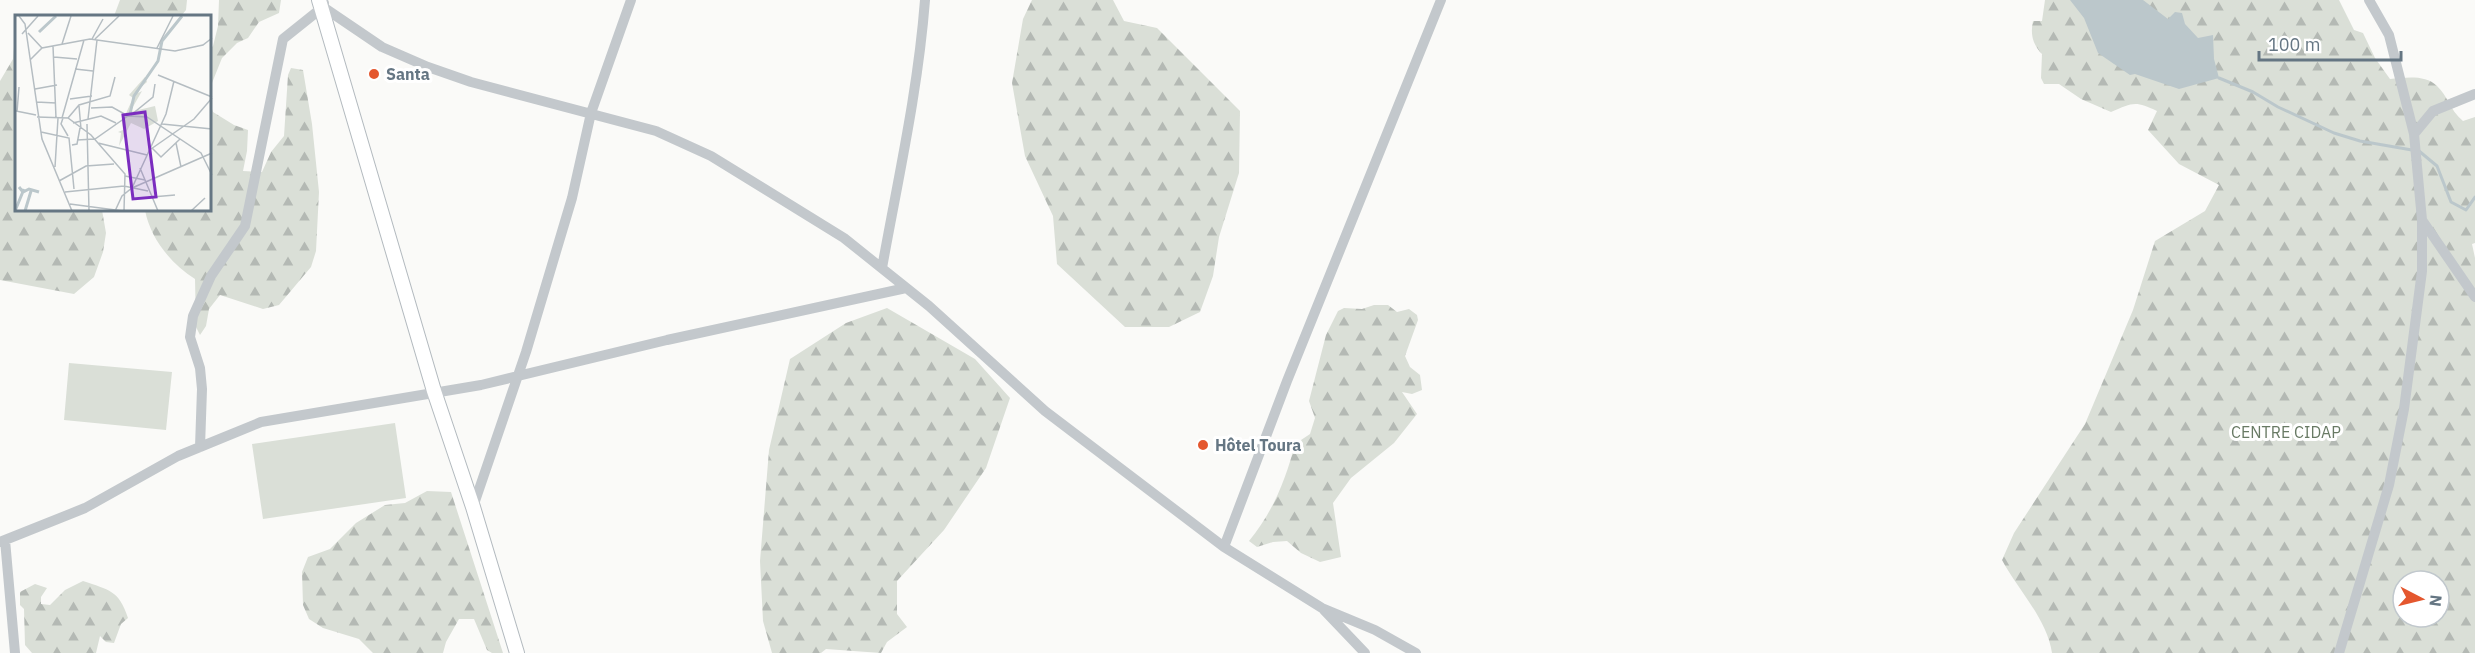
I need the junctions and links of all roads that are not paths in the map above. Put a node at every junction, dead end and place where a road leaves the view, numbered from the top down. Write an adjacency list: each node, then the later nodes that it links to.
1 (631, 0): 7 (street)
2 (924, 0): 10 (street)
3 (1441, 0): 18 (street)
4 (2369, 0): 8 (street)
5 (322, 2): 7 (street); 14 (main road); 15 (street)
6 (2475, 94): 8 (street)
7 (591, 113): 10 (street); 13 (street)
8 (2415, 139): 9 (street)
9 (2422, 220): 12 (street); 26 (street)
10 (882, 268): 11 (street)
11 (906, 288): 13 (street); 18 (street)
12 (2475, 297)
13 (518, 374): 14 (street); 16 (street)
14 (434, 391): 15 (street); 16 (main road)
15 (200, 447): 17 (street)
16 (473, 507): 22 (main road)
17 (2, 541): 21 (street)
18 (1224, 547): 19 (street)
19 (1322, 608): 20 (street); 25 (street)
20 (1353, 642): 23 (street); 24 (street)
21 (15, 653)
22 (517, 653)
23 (1358, 653)
24 (1365, 653)
25 (1416, 653)
26 (2339, 653)

